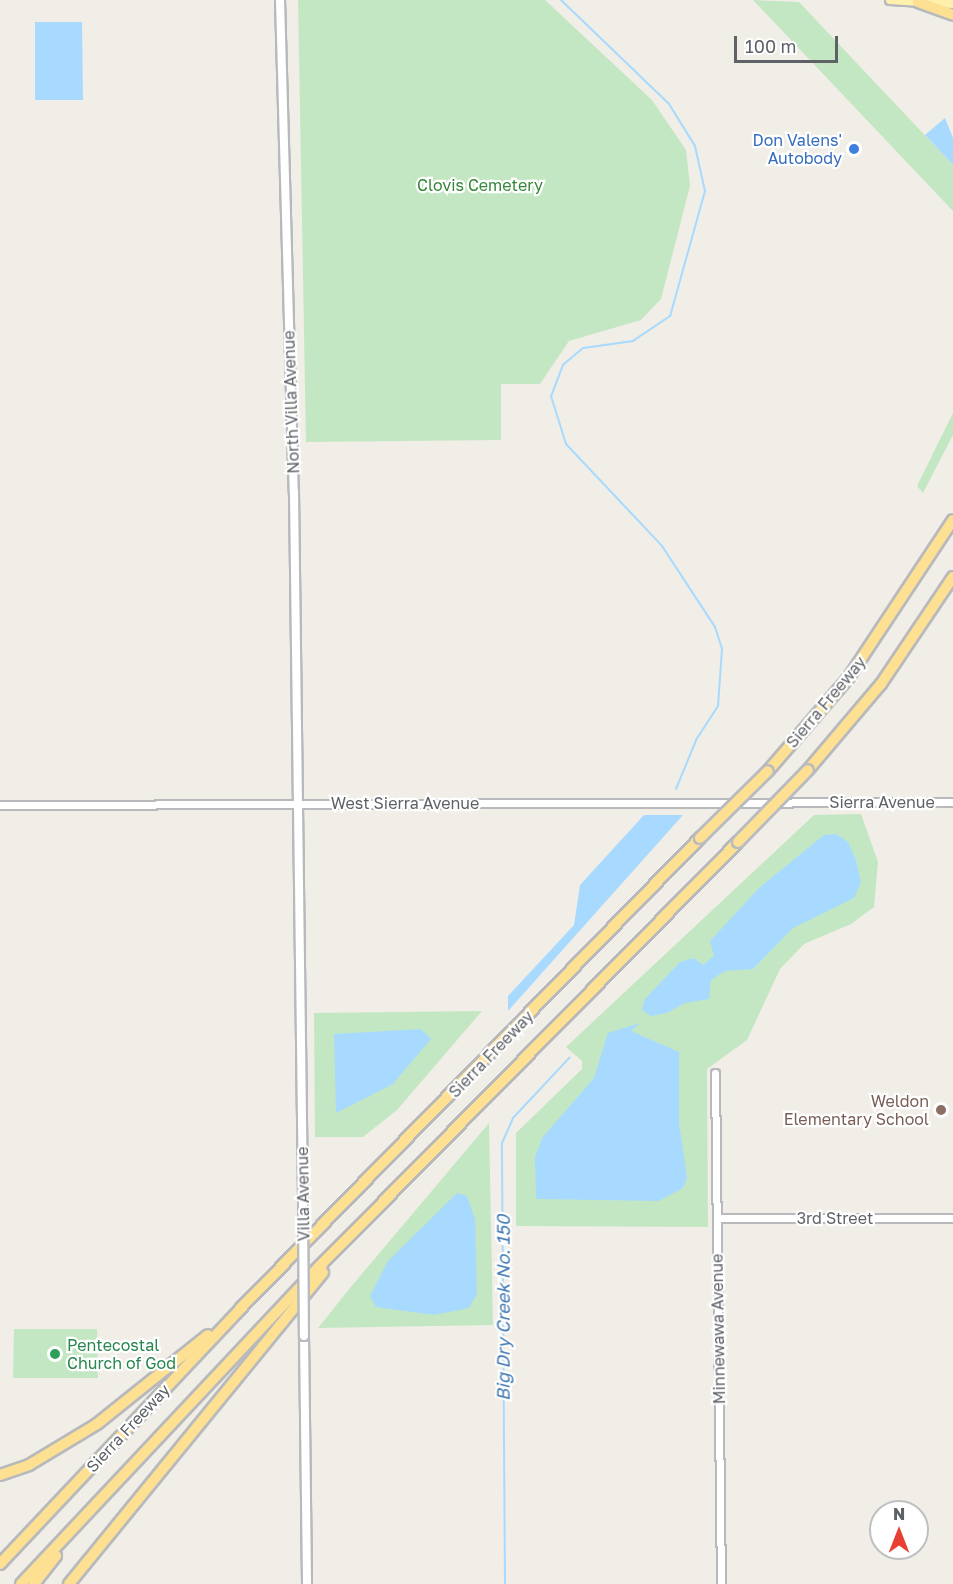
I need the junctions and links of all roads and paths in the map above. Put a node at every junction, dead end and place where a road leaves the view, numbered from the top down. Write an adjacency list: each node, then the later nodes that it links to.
1 (280, 0): 10 (main road, North Villa Avenue)
2 (890, 0): 3 (main road)
3 (918, 2): 4 (main road); 5 (highway)
4 (953, 4)
5 (953, 15)
6 (953, 520): 16 (highway, Sierra Freeway, bridge)
7 (953, 577): 13 (highway, Sierra Freeway, bridge)
8 (810, 802): 9 (street, Sierra Avenue); 10 (street, West Sierra Avenue)
9 (953, 802)
10 (298, 804): 11 (street, West Sierra Avenue); 23 (main road, Villa Avenue, bridge)
11 (0, 805)
12 (715, 1073): 14 (street, Minnewawa Avenue)
13 (372, 1214): 18 (highway, Sierra Freeway); 22 (highway)
14 (717, 1218): 15 (street, 3rd Street); 24 (street, Minnewawa Avenue)
15 (953, 1218)
16 (241, 1308): 17 (highway); 19 (highway, Sierra Freeway)
17 (0, 1475)
18 (98, 1503): 20 (highway, Sierra Freeway); 21 (highway)
19 (0, 1564)
20 (21, 1584)
21 (34, 1584)
22 (69, 1584)
23 (307, 1584)
24 (721, 1584)

